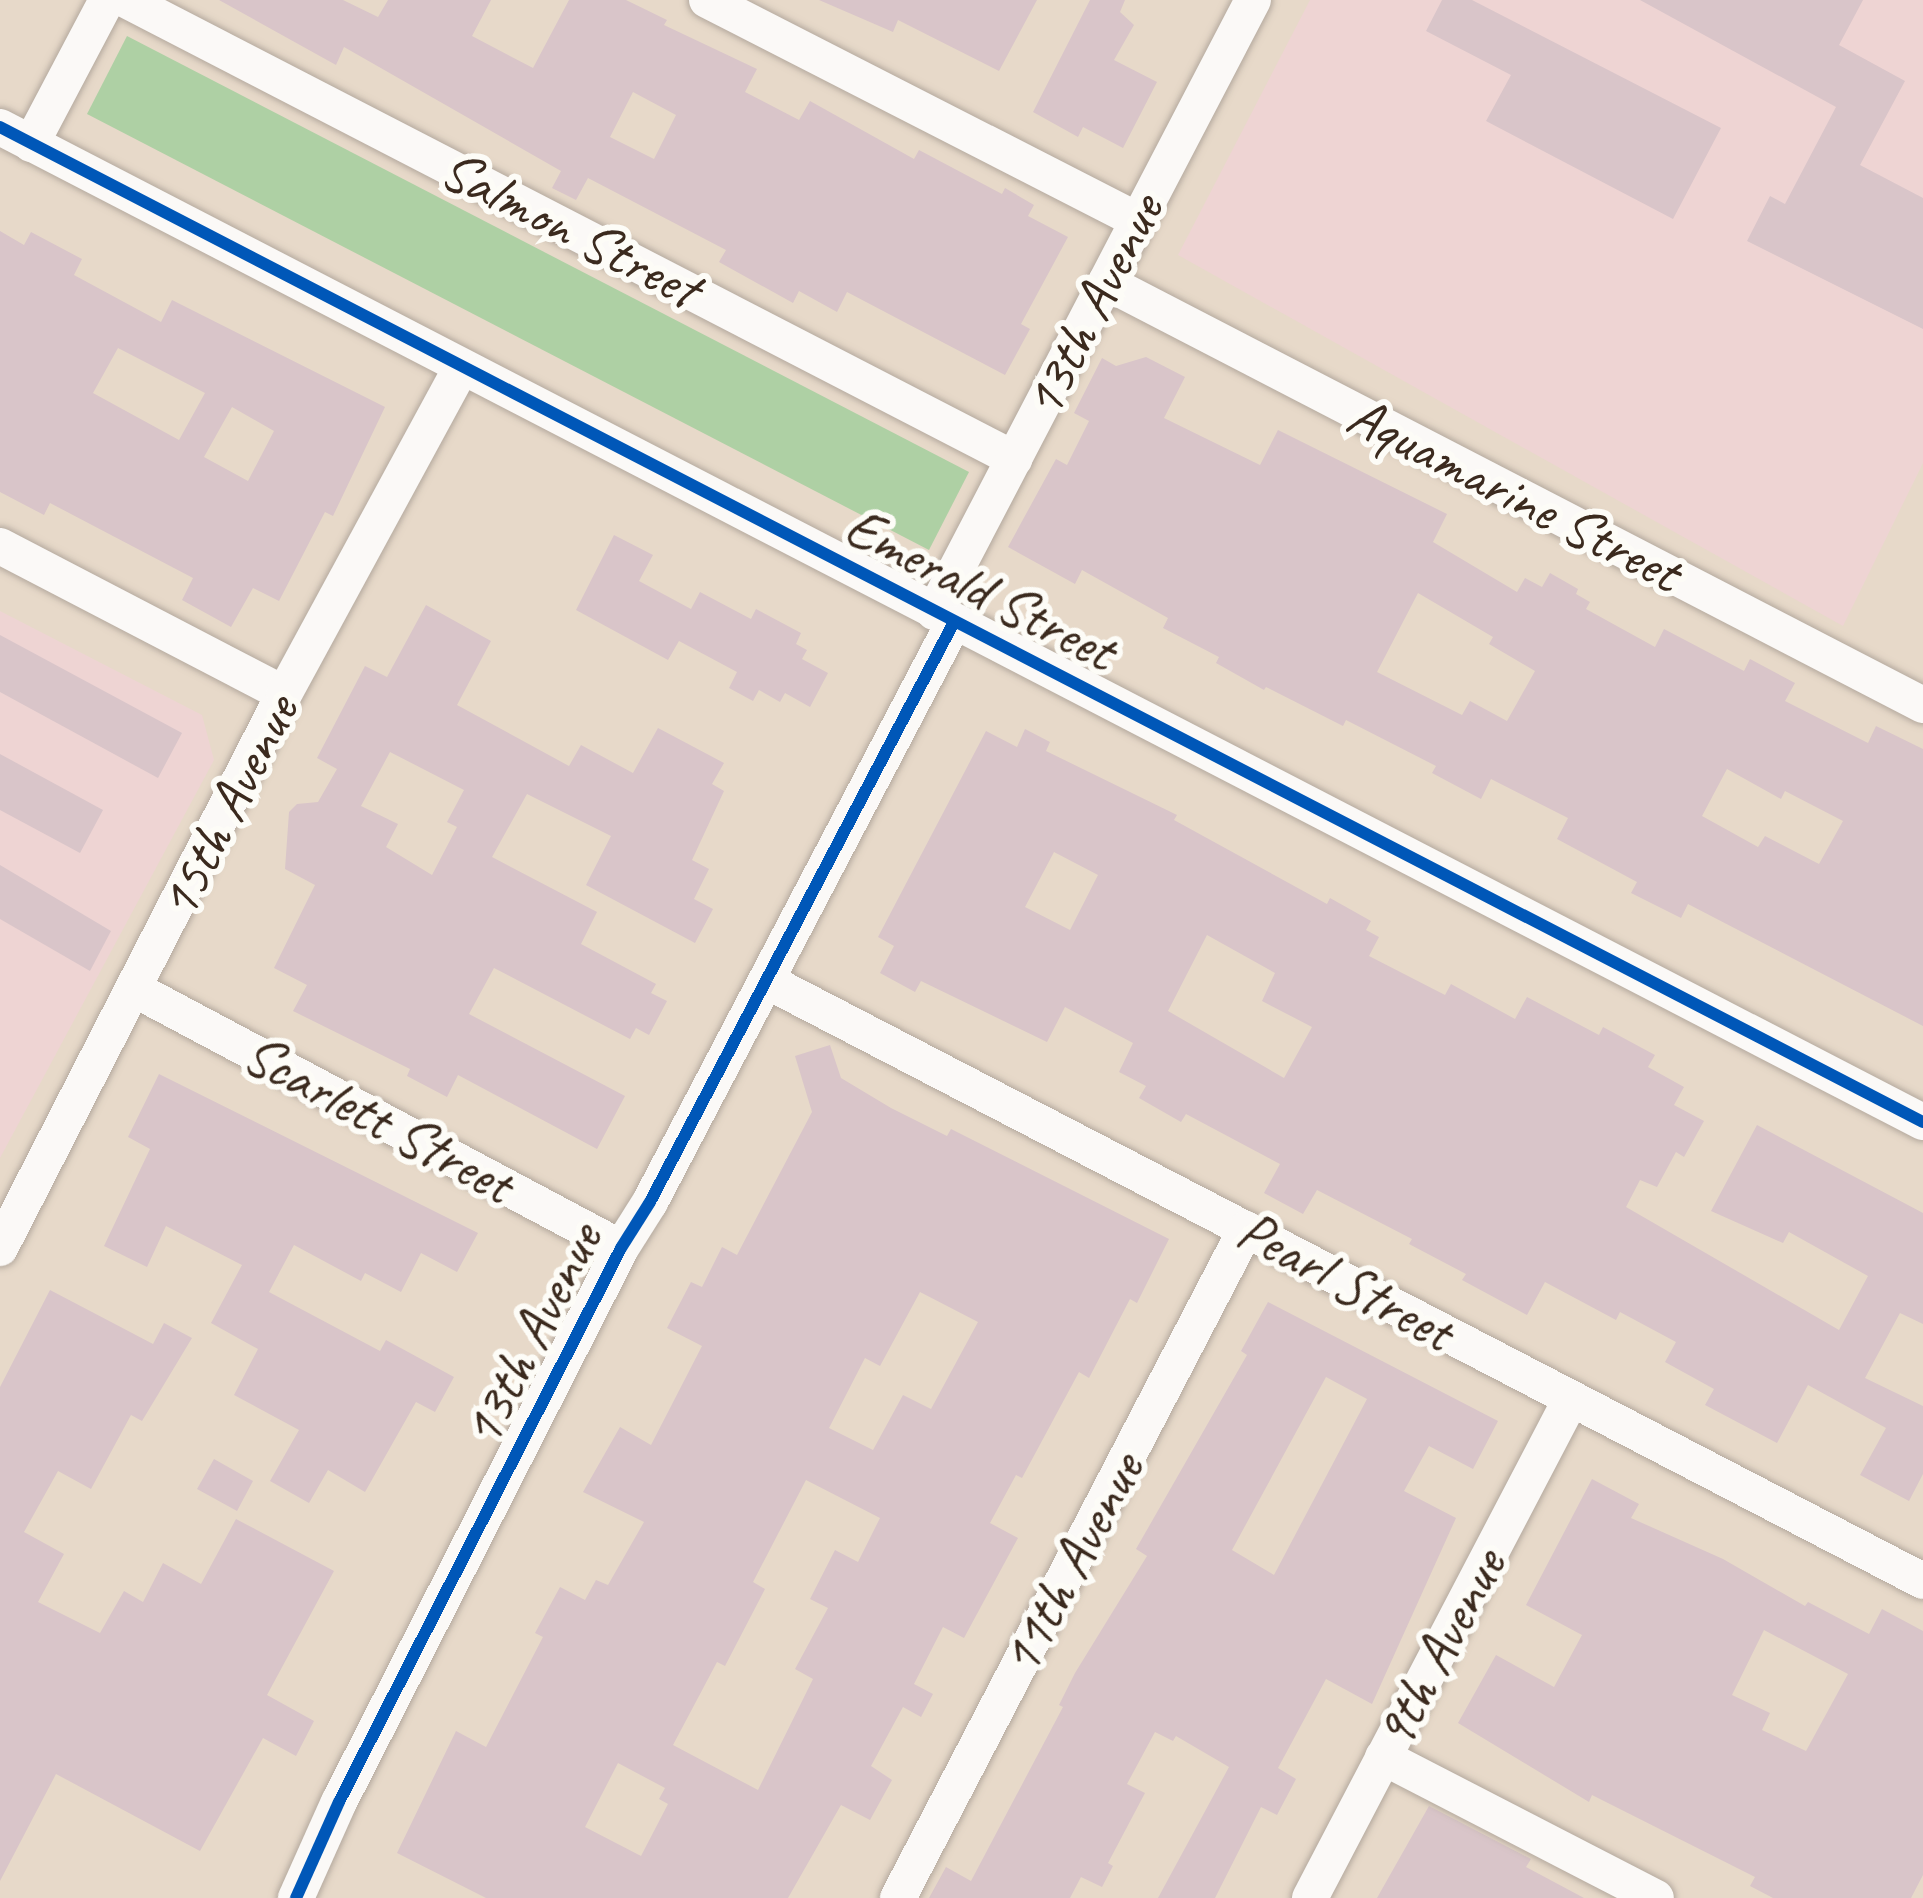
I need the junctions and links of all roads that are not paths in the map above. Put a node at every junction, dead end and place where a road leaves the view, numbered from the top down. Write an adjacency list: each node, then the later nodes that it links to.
1 (107, 0): 5 (street)
2 (126, 0): 9 (street, Salmon Street)
3 (707, 0): 6 (street)
4 (1252, 0): 6 (street, 13th Avenue)
5 (16, 136): 8 (street, Emerald Street)
6 (1138, 220): 7 (street, 13th Avenue)
7 (1106, 282): 9 (street, 13th Avenue); 13 (street, Aquamarine Street)
8 (461, 368): 11 (street, Emerald Street); 12 (street, 15th Avenue)
9 (1014, 459): 11 (street, 13th Avenue)
10 (0, 546): 12 (street)
11 (944, 618): 14 (street, 13th Avenue); 16 (street, Emerald Street)
12 (284, 694): 15 (street, 15th Avenue)
13 (1923, 705)
14 (766, 981): 17 (street, Pearl Street); 18 (street, 13th Avenue)
15 (136, 990): 18 (street, Scarlett Street); 19 (street, 15th Avenue)
16 (1923, 1122)
17 (1246, 1229): 20 (street, Pearl Street); 24 (street, 11th Avenue)
18 (620, 1247): 23 (street, 13th Avenue)
19 (0, 1249)
20 (1571, 1400): 21 (street, Pearl Street); 22 (street, 9th Avenue)
21 (1923, 1581)
22 (1383, 1757): 25 (street, 9th Avenue); 26 (street)
23 (300, 1897)
24 (898, 1898)
25 (1310, 1898)
26 (1656, 1898)

